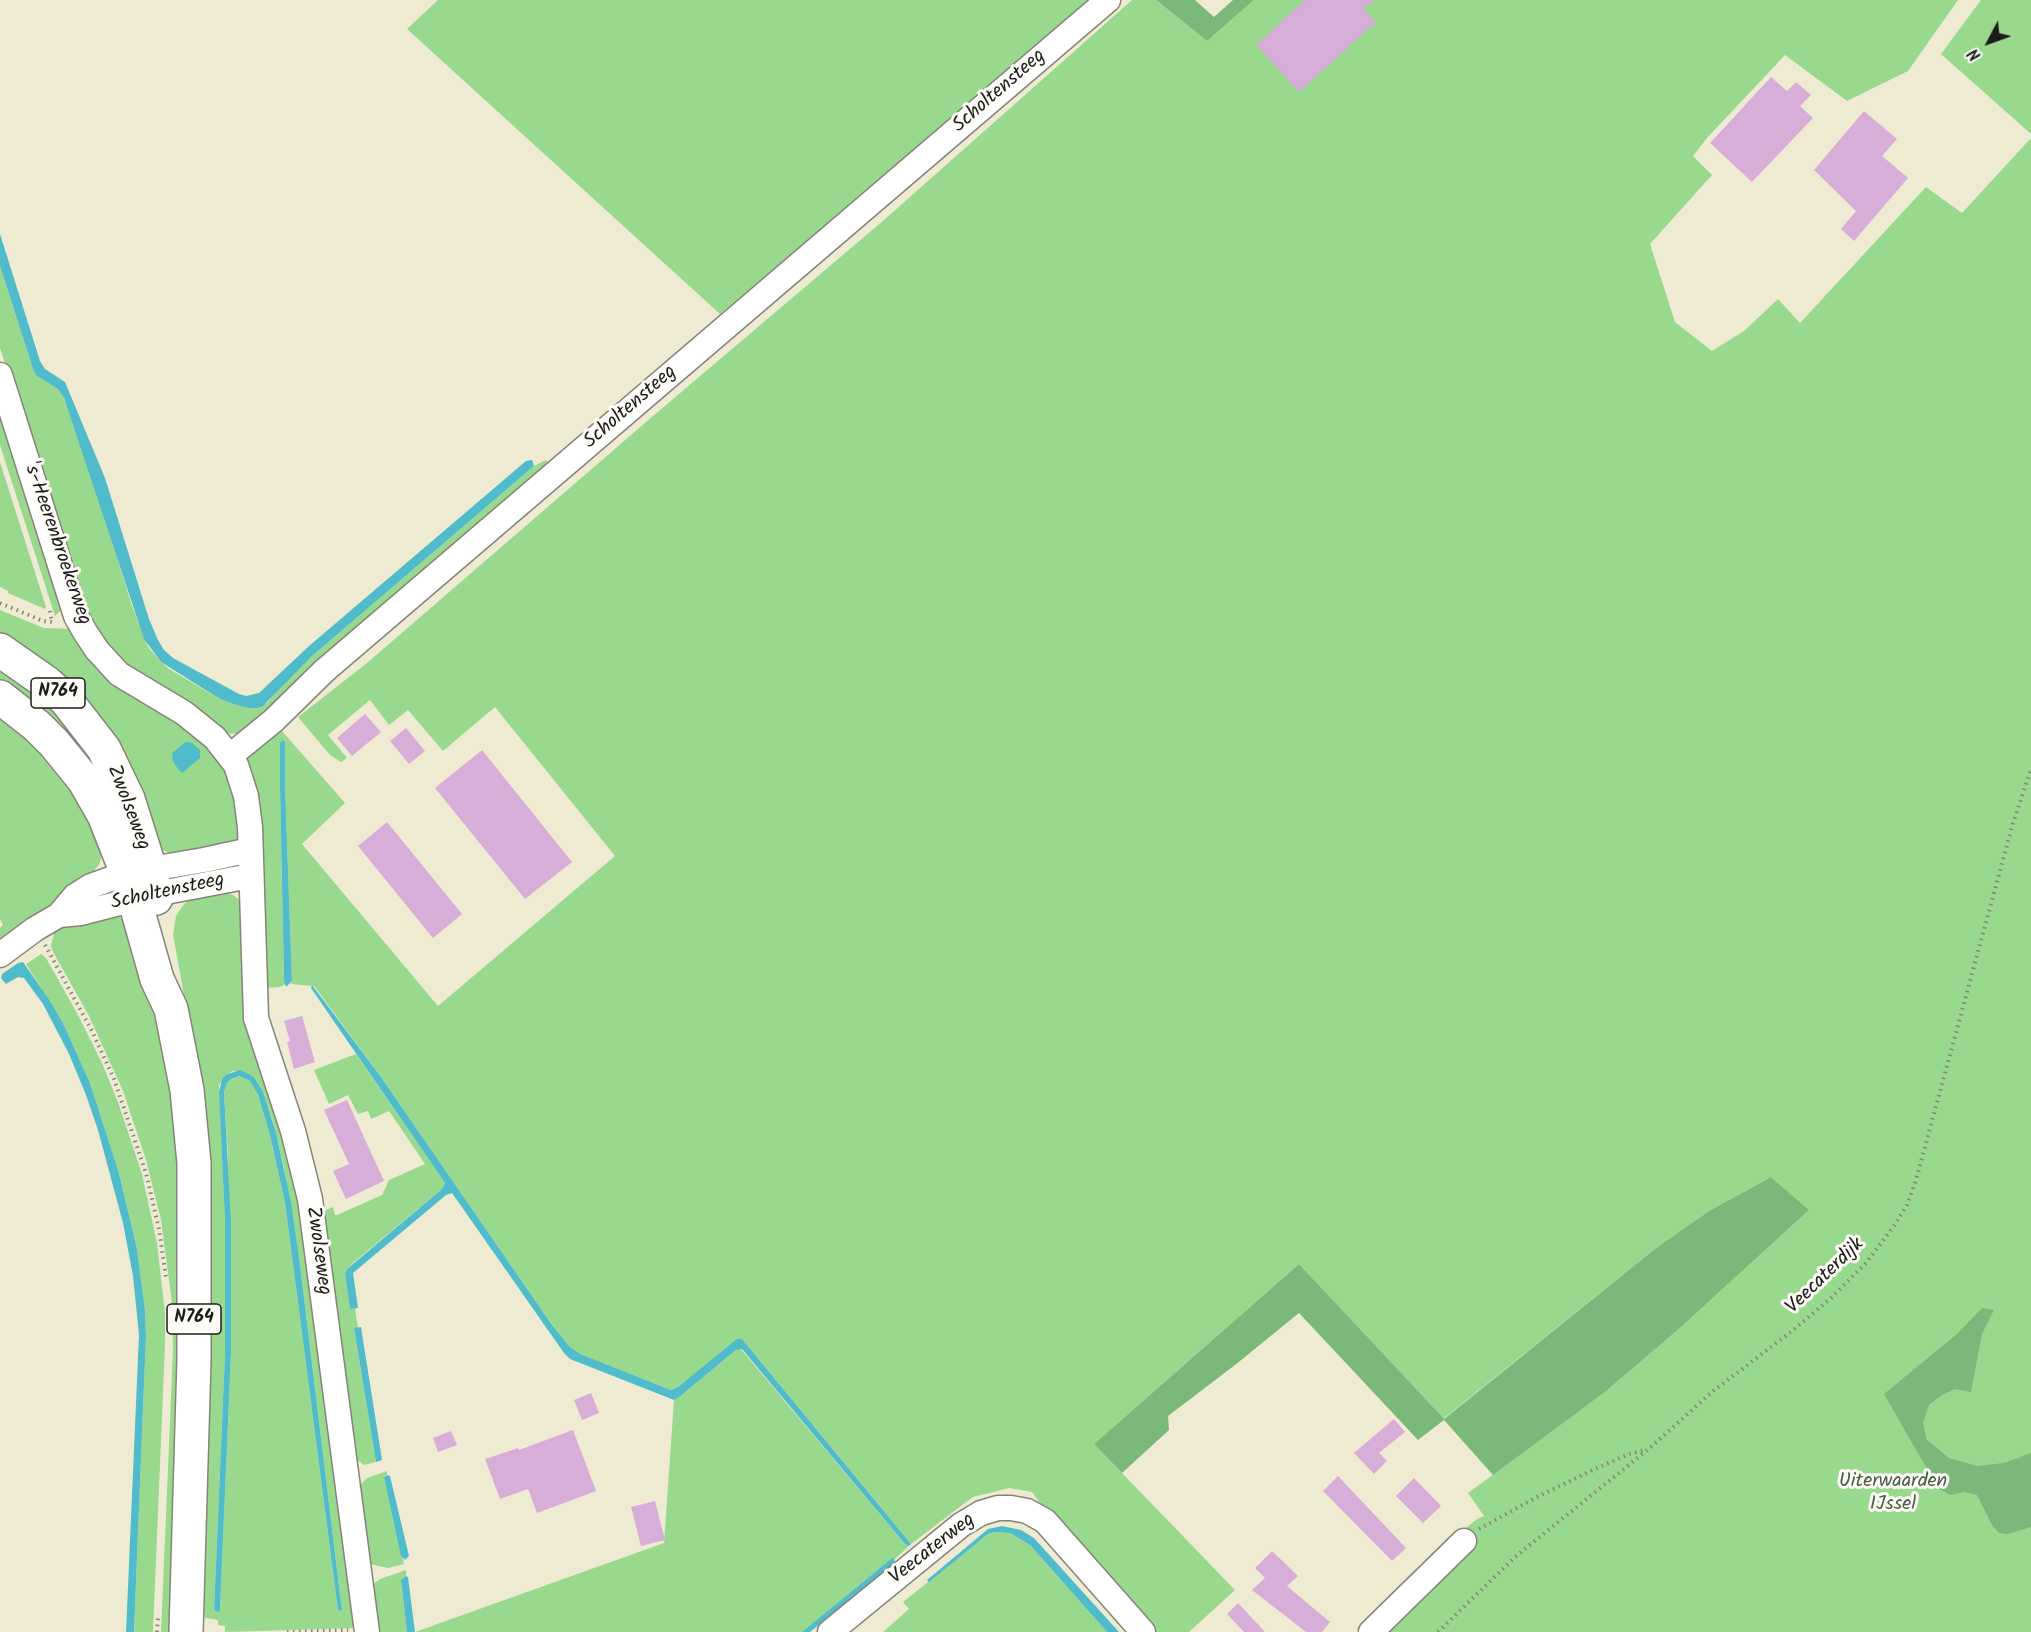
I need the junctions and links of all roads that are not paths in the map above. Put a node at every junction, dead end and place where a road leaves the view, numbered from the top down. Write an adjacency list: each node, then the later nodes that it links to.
1 (1108, 0): 5 (street, Scholtensteeg)
2 (0, 375): 5 (street, 's-Heerenbroekerweg)
3 (0, 650): 8 (main road, Zwolseweg / N764)
4 (0, 698): 8 (main road, Zwolseweg / N764)
5 (231, 756): 6 (street, Scholtensteeg)
6 (250, 850): 7 (street, Scholtensteeg); 8 (street, Scholtensteeg)
7 (250, 876): 8 (street, Scholtensteeg); 11 (street, Zwolseweg)
8 (142, 884): 9 (street, Scholtensteeg); 12 (main road, Zwolseweg / N764)
9 (0, 955)
10 (1464, 1541): 15 (street)
11 (367, 1631)
12 (186, 1632)
13 (830, 1632): 14 (street, Veecaterweg)
14 (1143, 1632)
15 (1371, 1632)

